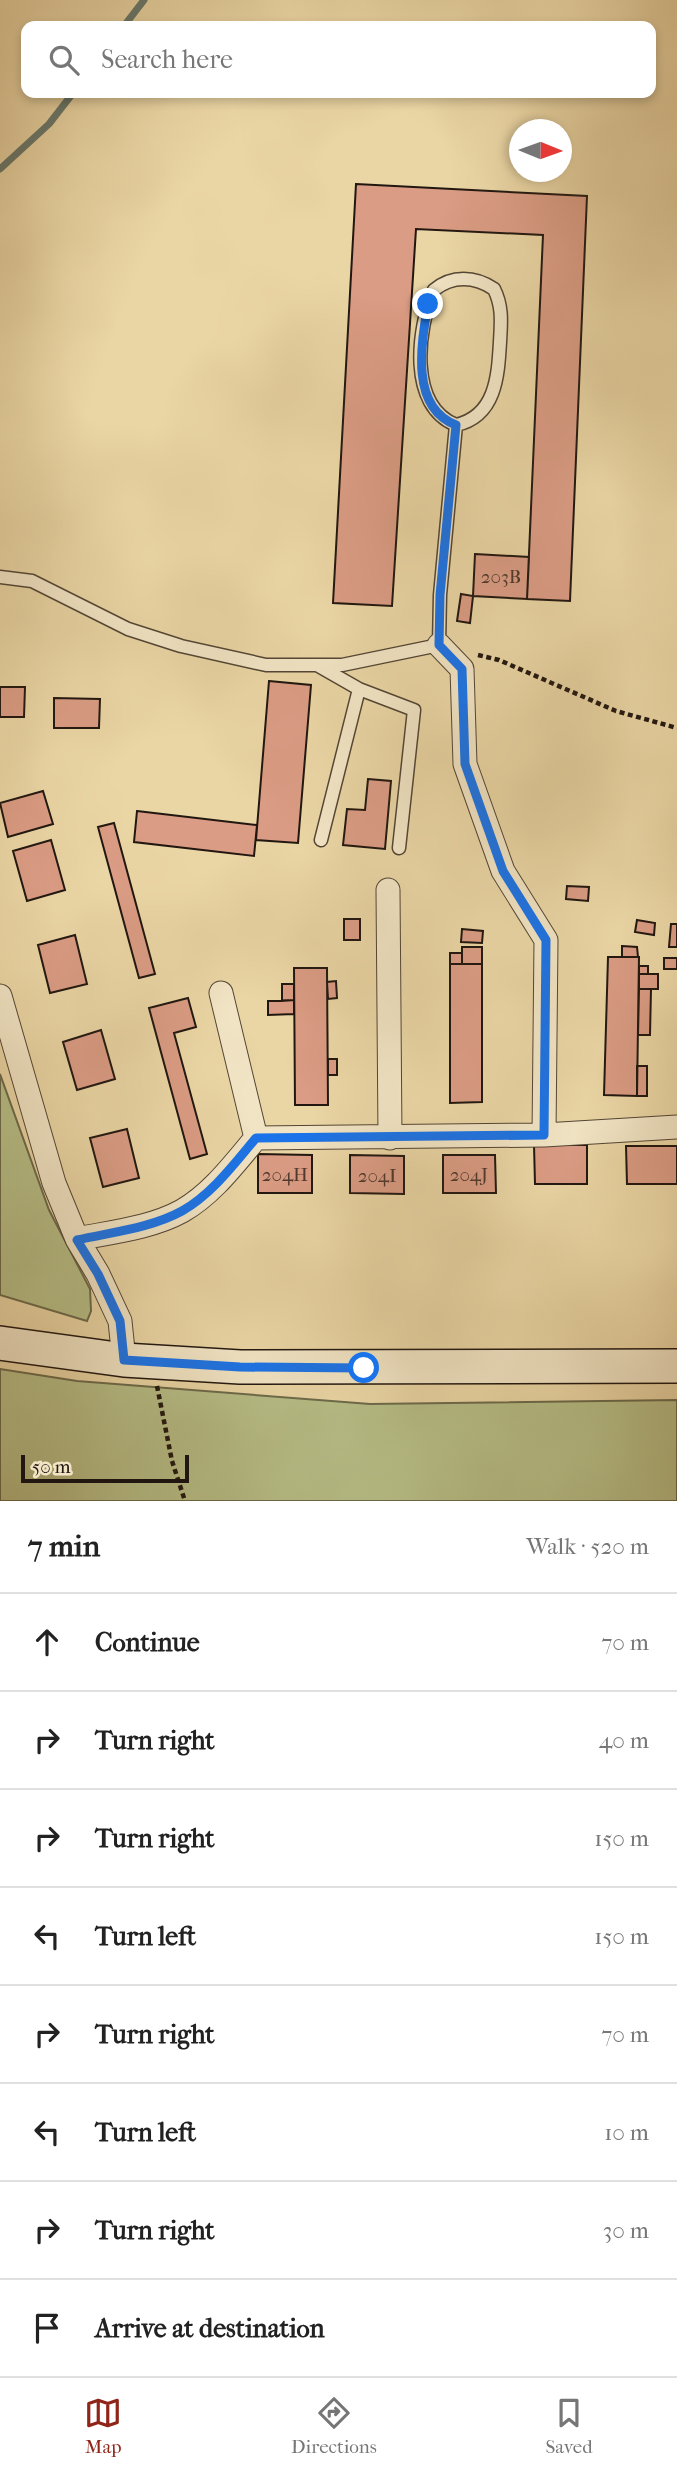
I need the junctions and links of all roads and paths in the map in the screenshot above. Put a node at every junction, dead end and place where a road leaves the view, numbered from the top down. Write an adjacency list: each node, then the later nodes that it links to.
1 (456, 425): 1 (lane); 3 (lane)
2 (0, 577): 4 (lane)
3 (439, 645): 4 (lane); 6 (path); 13 (street)
4 (317, 665): 5 (lane)
5 (359, 689): 7 (lane); 8 (lane)
6 (677, 728)
7 (321, 840)
8 (400, 848)
9 (388, 890): 15 (street)
10 (221, 993): 14 (street)
11 (0, 996): 16 (street)
12 (677, 1127): 13 (street)
13 (544, 1135): 15 (street)
14 (256, 1138): 15 (street); 16 (street)
15 (390, 1138)
16 (77, 1240): 20 (street)
17 (0, 1333): 19 (street)
18 (0, 1343): 19 (main road)
19 (43, 1349): 20 (main road)
20 (124, 1360): 21 (main road)
21 (156, 1362): 22 (main road); 23 (path)
22 (677, 1366)
23 (185, 1501)

